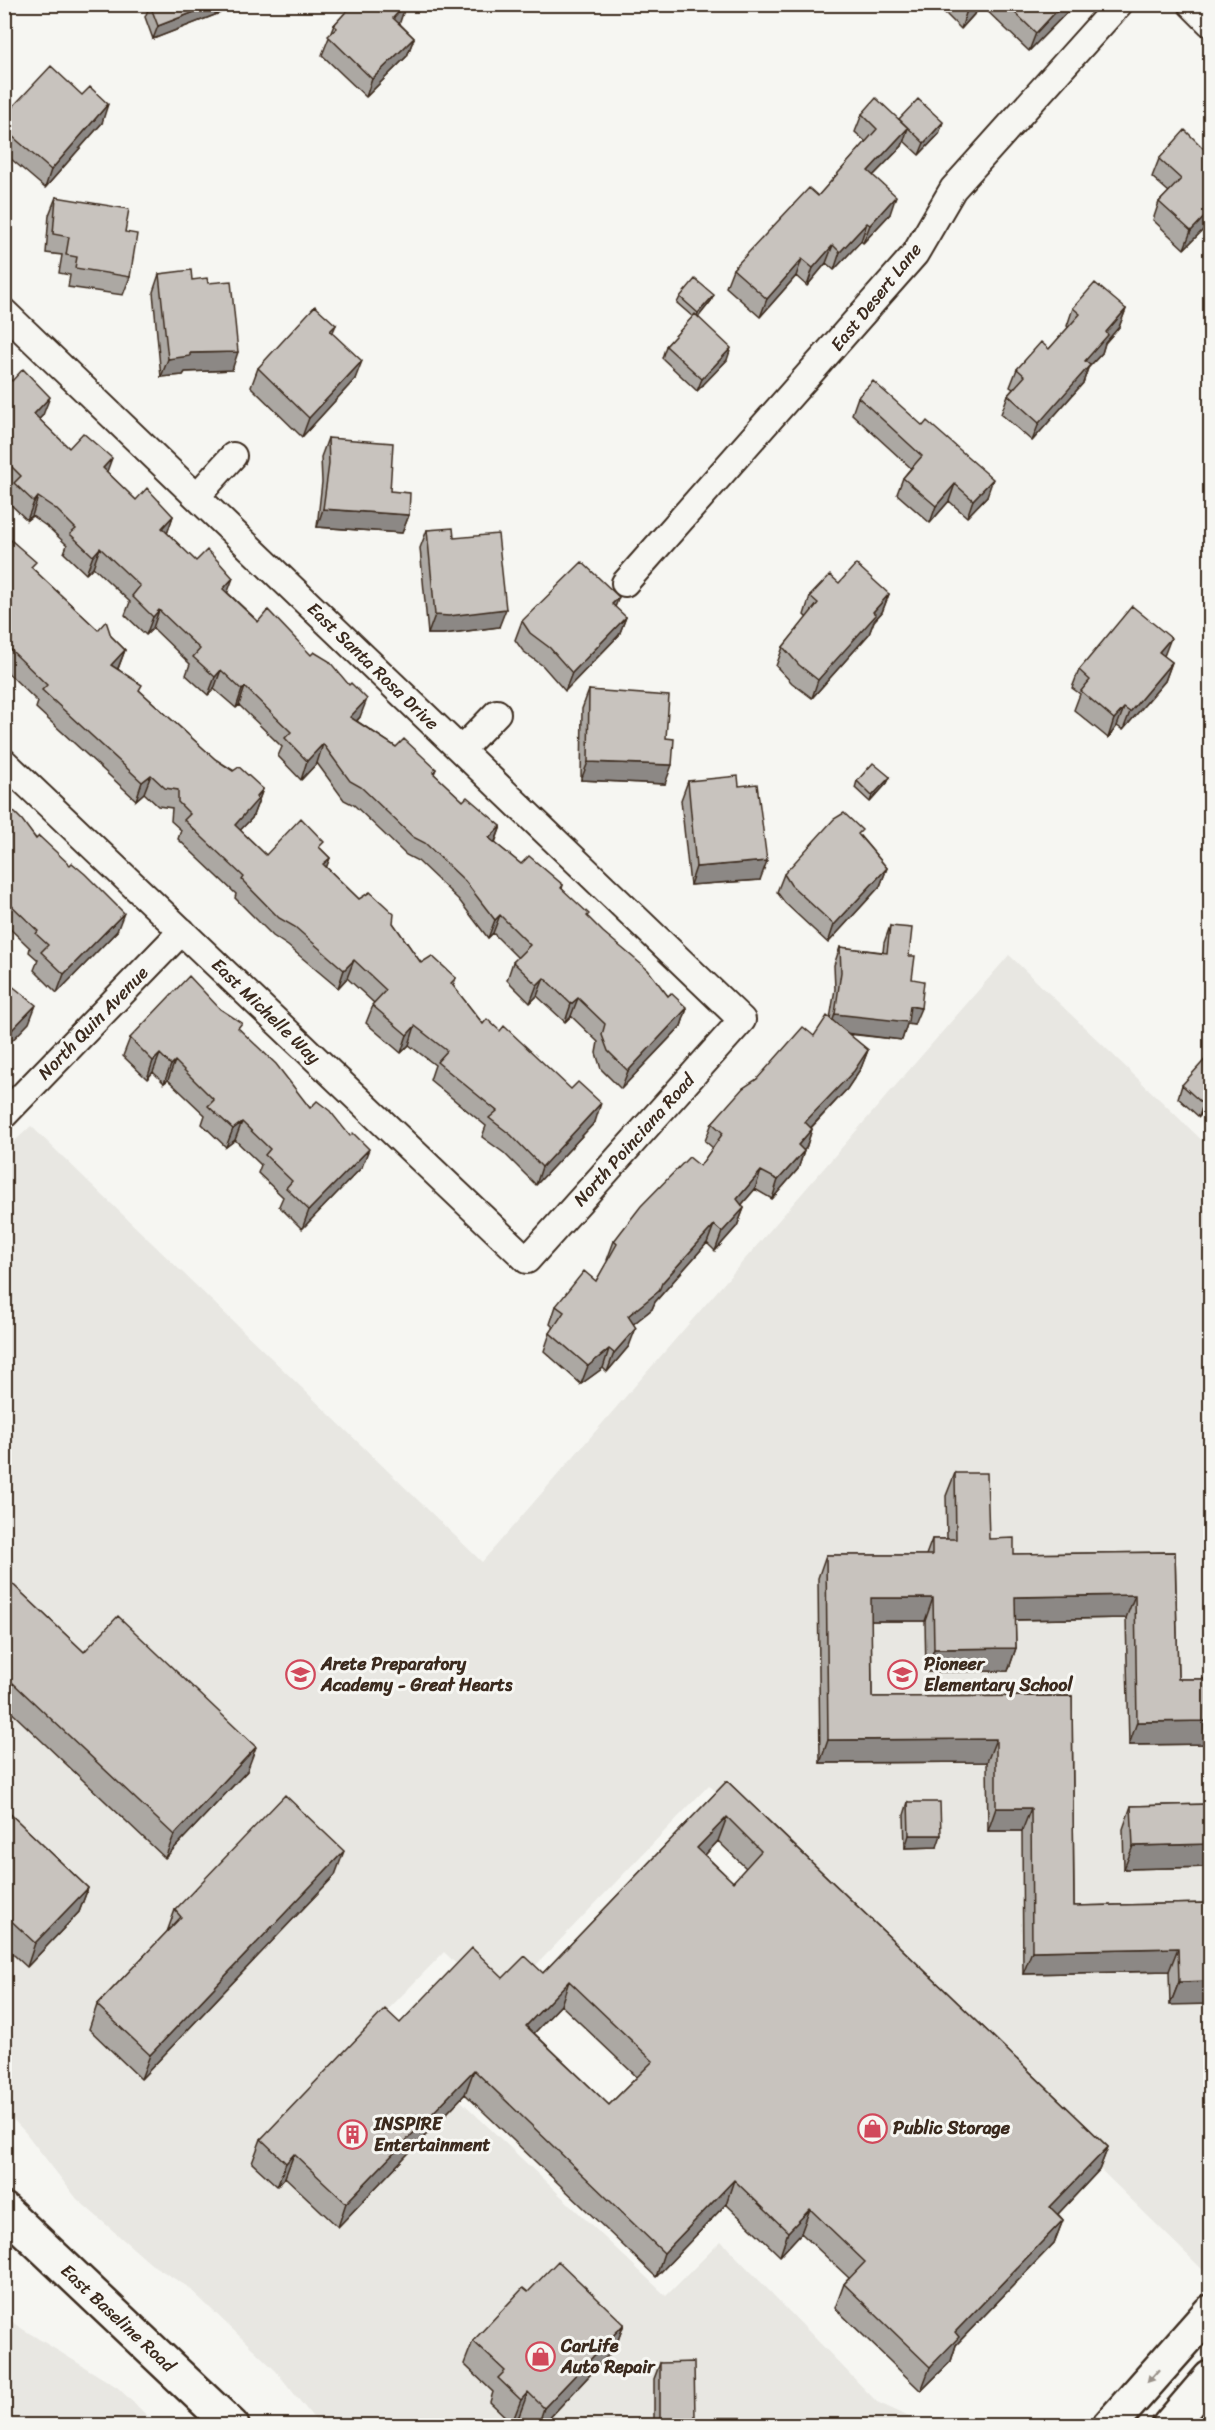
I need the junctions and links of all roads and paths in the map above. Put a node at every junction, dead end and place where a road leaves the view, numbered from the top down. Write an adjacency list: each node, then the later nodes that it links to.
1 (1119, 4): 7 (street, East Desert Lane)
2 (1191, 4): 3 (street)
3 (1210, 23)
4 (4, 312): 6 (street, East Santa Rosa Drive)
5 (233, 456): 6 (street)
6 (197, 496): 9 (street, East Santa Rosa Drive)
7 (625, 583)
8 (496, 713): 9 (street)
9 (461, 750): 12 (street, East Santa Rosa Drive)
10 (4, 762): 11 (street, East Michelle Way)
11 (182, 931): 13 (street, North Quin Avenue); 14 (street, East Michelle Way)
12 (742, 1020): 14 (street, North Poinciana Road)
13 (4, 1115)
14 (527, 1260)
15 (4, 2210): 20 (main road, East Baseline Road)
16 (1210, 2312): 17 (main road)
17 (1176, 2351): 18 (main road); 21 (main road, one-way to 21)
18 (1210, 2363)
19 (1210, 2378): 22 (main road)
20 (232, 2426)
21 (1109, 2426)
22 (1170, 2426)

